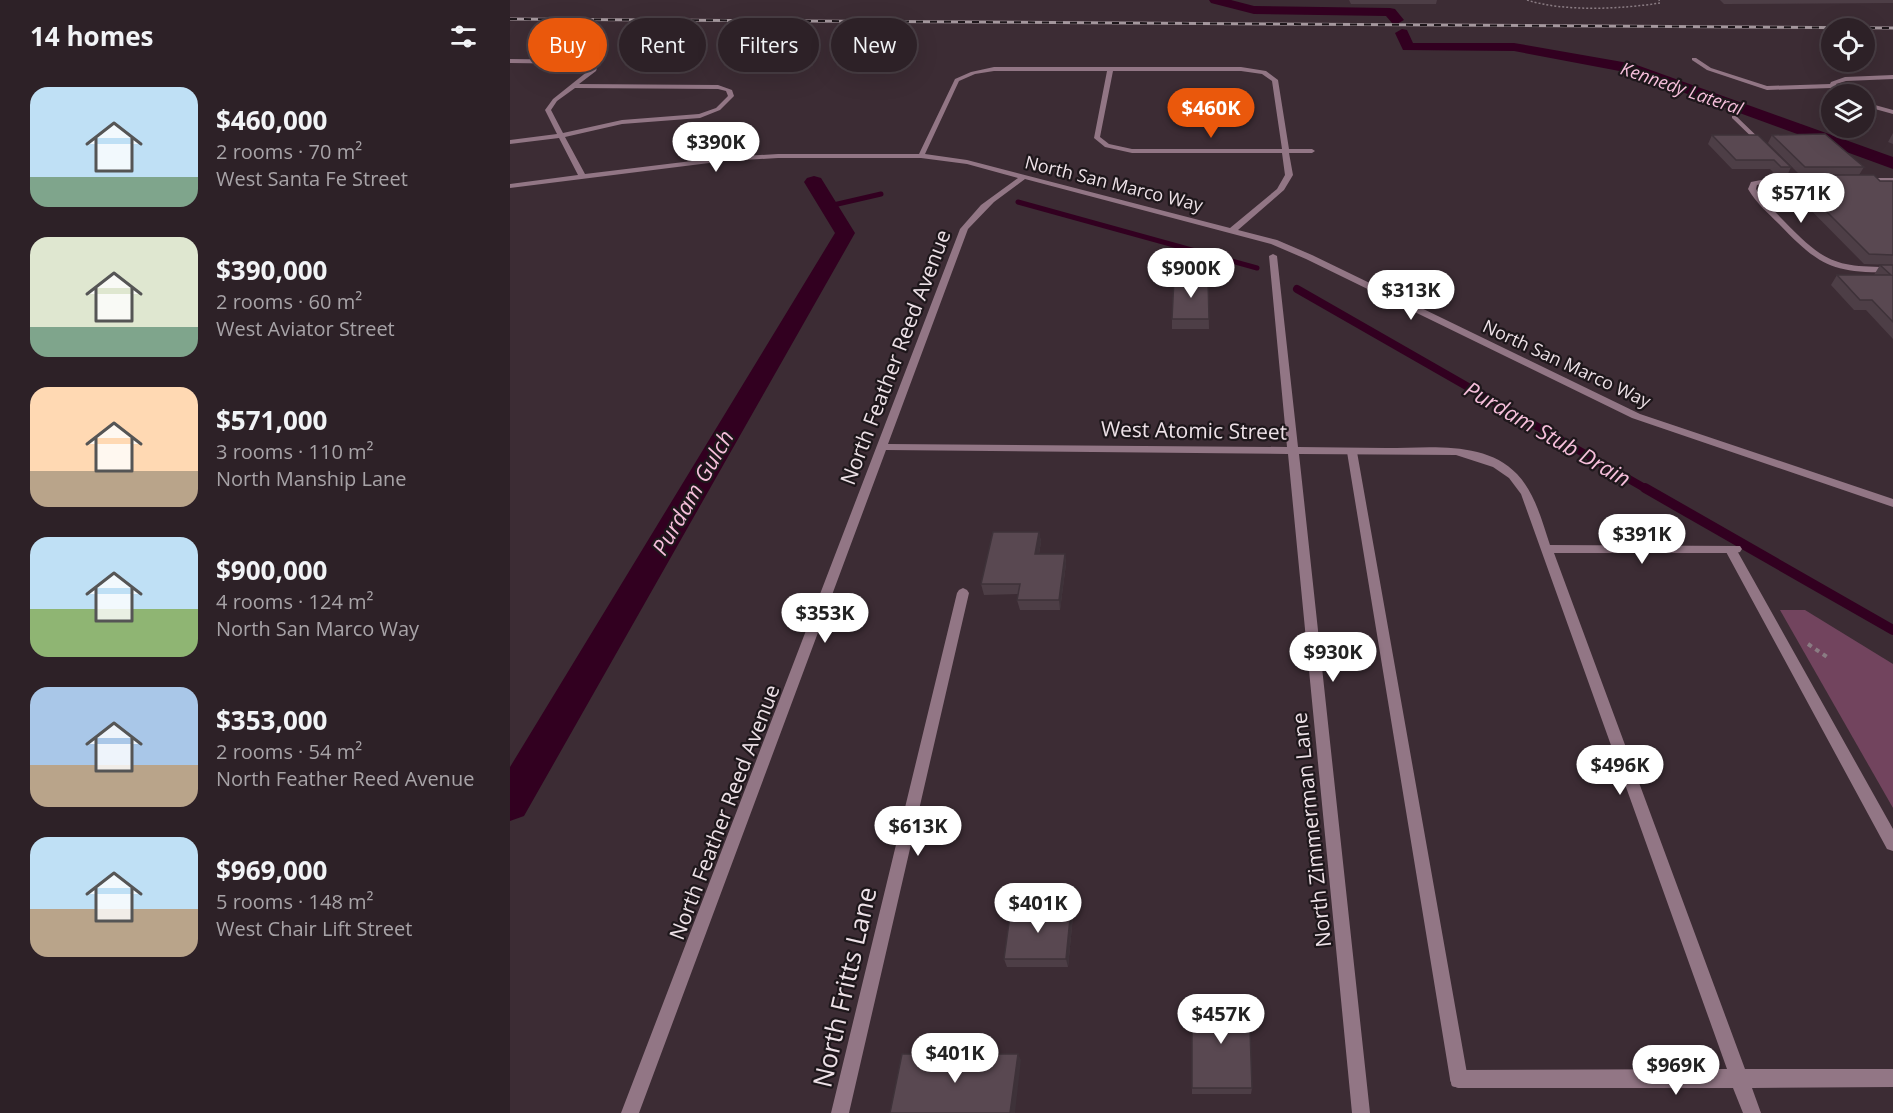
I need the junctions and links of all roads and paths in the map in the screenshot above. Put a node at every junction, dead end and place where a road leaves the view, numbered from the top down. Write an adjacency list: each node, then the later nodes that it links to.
1 (1527, 0): 2 (path)
2 (1659, 0)
3 (1694, 59): 9 (street)
4 (510, 61): 8 (street)
5 (1110, 69): 18 (street); 18 (street); 20 (street)
6 (1893, 78): 7 (street)
7 (1833, 84)
8 (574, 86): 15 (street); 15 (street)
9 (1821, 86)
10 (1875, 107): 11 (street)
11 (1893, 112)
12 (1734, 117): 13 (street)
13 (1752, 135): 14 (street); 17 (street)
14 (1764, 135)
15 (559, 136): 16 (street); 22 (street)
16 (510, 142)
17 (1768, 150)
18 (1286, 151): 19 (street); 29 (street)
19 (1312, 151)
20 (921, 156): 22 (street, North San Marco Way); 23 (street, North San Marco Way)
21 (1791, 172): 24 (street)
22 (582, 176): 28 (street, North San Marco Way)
23 (1024, 177): 29 (street, North San Marco Way); 32 (street, North Feather Reed Avenue)
24 (1798, 180): 25 (street); 31 (street)
25 (1810, 180)
26 (1857, 180): 27 (street)
27 (1893, 180)
28 (510, 186)
29 (1233, 230): 35 (street, North San Marco Way)
30 (1273, 256): 33 (street, North Zimmerman Lane)
31 (1893, 270)
32 (883, 447): 33 (street, West Atomic Street); 41 (street, North Feather Reed Avenue)
33 (1293, 451): 34 (street, West Atomic Street); 43 (street, North Zimmerman Lane)
34 (1352, 452): 36 (street, West Atomic Street); 39 (street)
35 (1893, 503)
36 (1546, 549): 38 (street); 39 (street)
37 (963, 593): 42 (street, North Fritts Lane)
38 (1893, 844)
39 (1740, 1078): 40 (street); 44 (street)
40 (1893, 1078)
41 (630, 1113)
42 (840, 1113)
43 (1361, 1113)
44 (1752, 1113)

